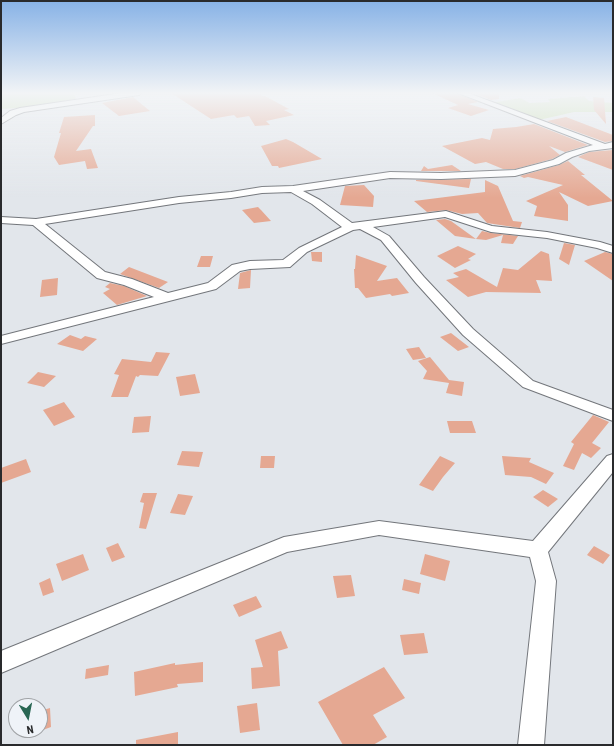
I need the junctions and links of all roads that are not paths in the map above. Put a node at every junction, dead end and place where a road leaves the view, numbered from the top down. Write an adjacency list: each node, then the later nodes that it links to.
1 (557, 128): 2 (street)
2 (610, 147): 3 (street)
3 (292, 189): 5 (street); 6 (street)
4 (1, 220): 5 (street)
5 (36, 222): 8 (street)
6 (357, 226): 7 (street); 8 (street); 10 (street)
7 (613, 250)
8 (168, 298): 9 (street)
9 (1, 340)
10 (613, 416)
11 (613, 460): 12 (street)
12 (538, 550): 13 (street); 14 (street)
13 (1, 662)
14 (531, 745)

